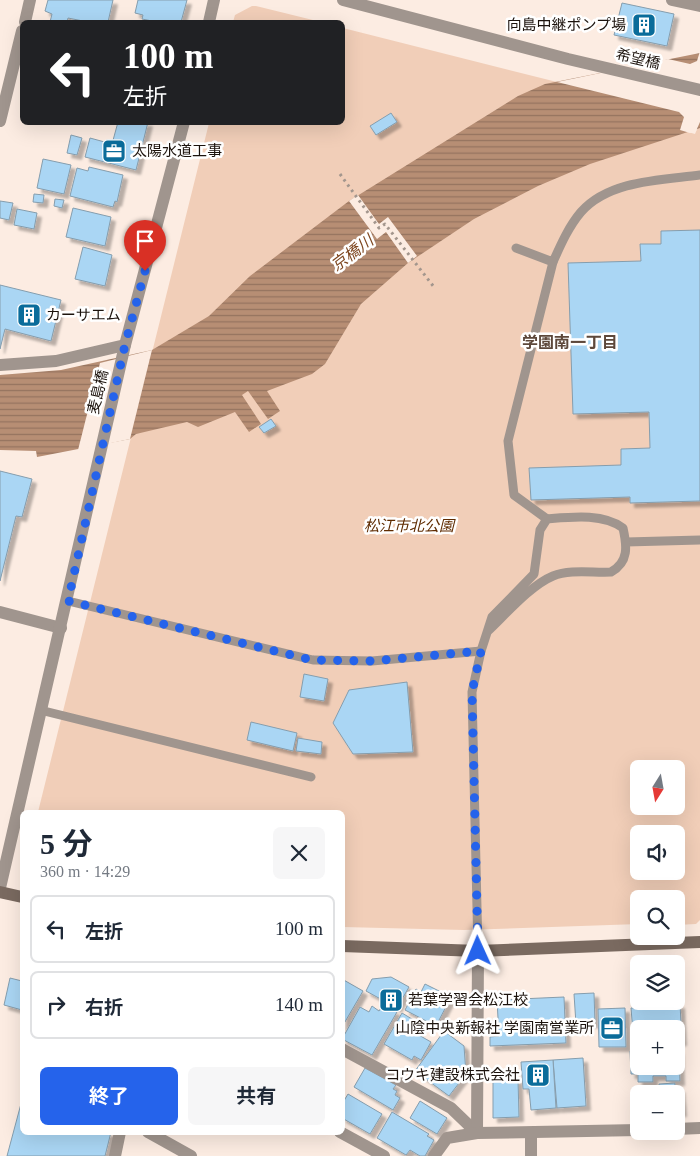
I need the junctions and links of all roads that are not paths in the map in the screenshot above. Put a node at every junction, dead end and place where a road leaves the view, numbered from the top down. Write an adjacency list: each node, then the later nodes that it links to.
1 (30, 0): 6 (street)
2 (214, 0): 7 (street)
3 (343, 0): 9 (street, 希望橋)
4 (672, 0): 5 (street)
5 (700, 6)
6 (25, 20)
7 (209, 20)
8 (20, 38): 10 (street)
9 (700, 90)
10 (2, 102): 11 (street)
11 (0, 121)
12 (183, 125): 16 (street, 麦島橋)
13 (700, 175): 15 (lane)
14 (516, 248): 15 (lane)
15 (553, 262): 18 (lane)
16 (125, 345): 17 (street); 21 (street, 麦島橋)
17 (0, 365)
18 (547, 520): 20 (lane); 24 (lane)
19 (700, 540): 20 (lane)
20 (626, 542): 24 (lane)
21 (68, 601): 23 (street, 麦島橋); 25 (lane)
22 (0, 612): 23 (street)
23 (61, 628): 26 (street, 麦島橋)
24 (488, 631): 25 (lane)
25 (481, 651): 33 (lane)
26 (40, 710): 27 (lane); 28 (street, 麦島橋)
27 (311, 777)
28 (0, 888)
29 (0, 892): 30 (main road)
30 (20, 897)
31 (700, 942): 33 (main road)
32 (345, 946): 33 (main road)
33 (478, 951): 38 (street)
34 (345, 1051): 38 (street)
35 (700, 1128): 36 (street)
36 (685, 1129)
37 (630, 1130): 39 (street)
38 (477, 1133): 39 (street); 46 (street)
39 (531, 1133): 47 (street)
40 (119, 1135): 43 (street)
41 (154, 1135): 44 (street)
42 (345, 1135): 45 (street)
43 (115, 1156)
44 (192, 1156)
45 (384, 1156)
46 (434, 1156)
47 (531, 1156)

